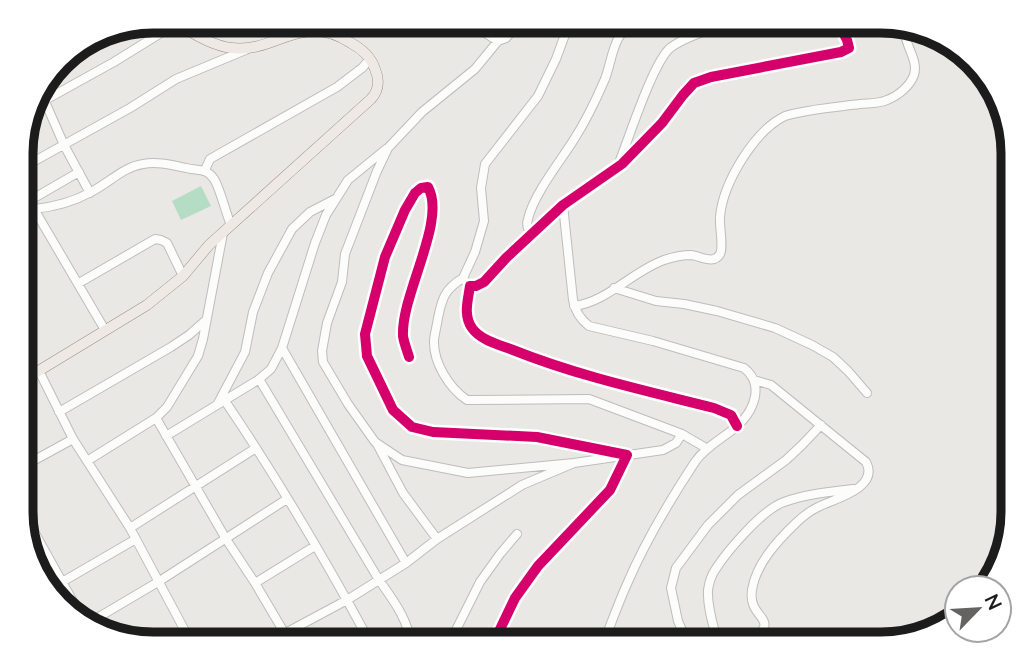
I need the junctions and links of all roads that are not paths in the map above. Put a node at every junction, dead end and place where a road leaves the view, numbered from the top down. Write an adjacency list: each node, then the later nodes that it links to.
1 (159, 33): 15 (street)
2 (197, 33): 13 (main road)
3 (296, 33): 13 (main road)
4 (327, 33): 14 (main road)
5 (486, 33): 12 (street)
6 (510, 33): 12 (street)
7 (566, 33): 32 (street)
8 (622, 33): 30 (street)
9 (700, 33): 20 (street)
10 (843, 33): 20 (street)
11 (904, 36): 35 (street)
12 (498, 41): 18 (street)
13 (254, 47): 17 (street)
14 (370, 59): 21 (street); 29 (main road)
15 (47, 97)
16 (44, 104): 17 (street)
17 (64, 145): 19 (street); 22 (street)
18 (388, 148): 24 (street); 54 (street)
19 (33, 162)
20 (620, 165): 26 (street)
21 (205, 170): 23 (street); 29 (street)
22 (79, 172): 23 (street); 25 (street)
23 (90, 194): 27 (street)
24 (337, 198): 39 (street); 46 (street)
25 (33, 203)
26 (563, 205): 30 (street); 36 (street)
27 (33, 207)
28 (33, 214): 33 (street)
29 (227, 229): 31 (main road); 37 (street)
30 (531, 234): 34 (street)
31 (183, 276): 33 (street); 38 (main road)
32 (463, 278): 34 (street); 51 (street)
33 (79, 283): 38 (street)
34 (470, 286): 50 (street)
35 (614, 288): 36 (street); 45 (street)
36 (574, 306): 44 (street)
37 (206, 320): 47 (street); 48 (street)
38 (105, 330): 41 (main road)
39 (282, 348): 43 (street); 71 (street)
40 (409, 357): 57 (street)
41 (39, 371): 42 (main road); 47 (street)
42 (33, 375)
43 (259, 379): 46 (street); 72 (street)
44 (754, 380): 49 (street); 50 (street)
45 (867, 393)
46 (220, 403): 52 (street); 55 (street)
47 (59, 412): 53 (street)
48 (156, 418): 52 (street); 59 (street)
49 (821, 425): 62 (street); 81 (street)
50 (737, 426): 56 (street)
51 (682, 434): 56 (street); 57 (street)
52 (166, 436): 61 (street)
53 (73, 439): 58 (street); 59 (street)
54 (375, 442): 60 (street); 69 (street)
55 (257, 448): 61 (street); 63 (street)
56 (706, 448): 80 (street)
57 (627, 455): 60 (street); 90 (street)
58 (33, 461)
59 (87, 461): 64 (street)
60 (574, 463): 69 (street)
61 (195, 486): 64 (street); 68 (street)
62 (856, 489): 82 (street); 83 (street)
63 (287, 499): 68 (street); 70 (street)
64 (130, 528): 67 (street)
65 (35, 534): 73 (street)
66 (517, 534): 89 (street)
67 (136, 539): 73 (street); 74 (street)
68 (226, 539): 74 (street); 75 (street)
69 (437, 539): 71 (street)
70 (315, 546): 75 (street); 77 (street)
71 (406, 563): 72 (street)
72 (379, 580): 77 (street); 88 (street)
73 (62, 582): 76 (street)
74 (158, 582): 79 (street); 84 (street)
75 (255, 583): 85 (street)
76 (71, 598): 78 (street)
77 (347, 600): 86 (street); 87 (street)
78 (73, 601)
79 (97, 618)
80 (608, 631)
81 (681, 631)
82 (715, 631)
83 (763, 631)
84 (185, 632)
85 (284, 632)
86 (289, 632)
87 (364, 632)
88 (409, 632)
89 (455, 632)
90 (499, 632)

